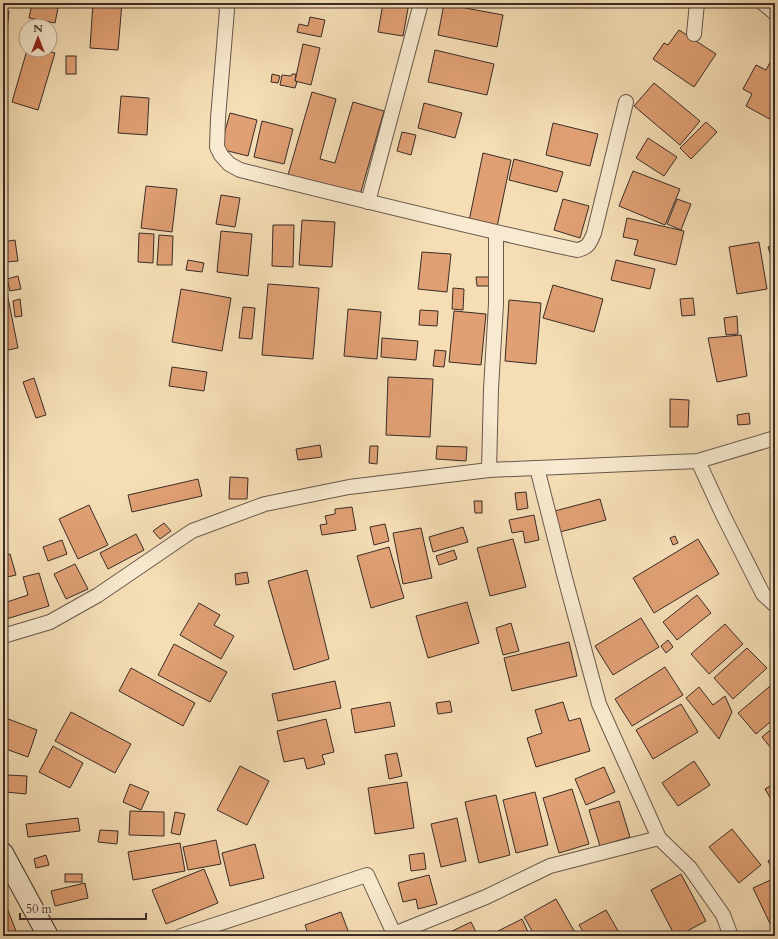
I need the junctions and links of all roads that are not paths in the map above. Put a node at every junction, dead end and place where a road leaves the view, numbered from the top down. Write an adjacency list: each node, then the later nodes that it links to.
1 (225, 3): 8 (street)
2 (421, 3): 8 (street)
3 (697, 3): 6 (street)
4 (762, 3): 5 (street)
5 (775, 13)
6 (694, 34)
7 (626, 102): 9 (street)
8 (368, 202): 9 (street)
9 (496, 233): 13 (street)
10 (775, 438): 11 (street)
11 (698, 461): 12 (street); 14 (street)
12 (537, 468): 13 (street); 16 (street)
13 (489, 470): 15 (street)
14 (775, 605)
15 (3, 636)
16 (659, 838): 18 (street); 21 (street)
17 (3, 853): 19 (main road)
18 (394, 935): 20 (street)
19 (48, 936)
20 (181, 936)
21 (731, 936)

